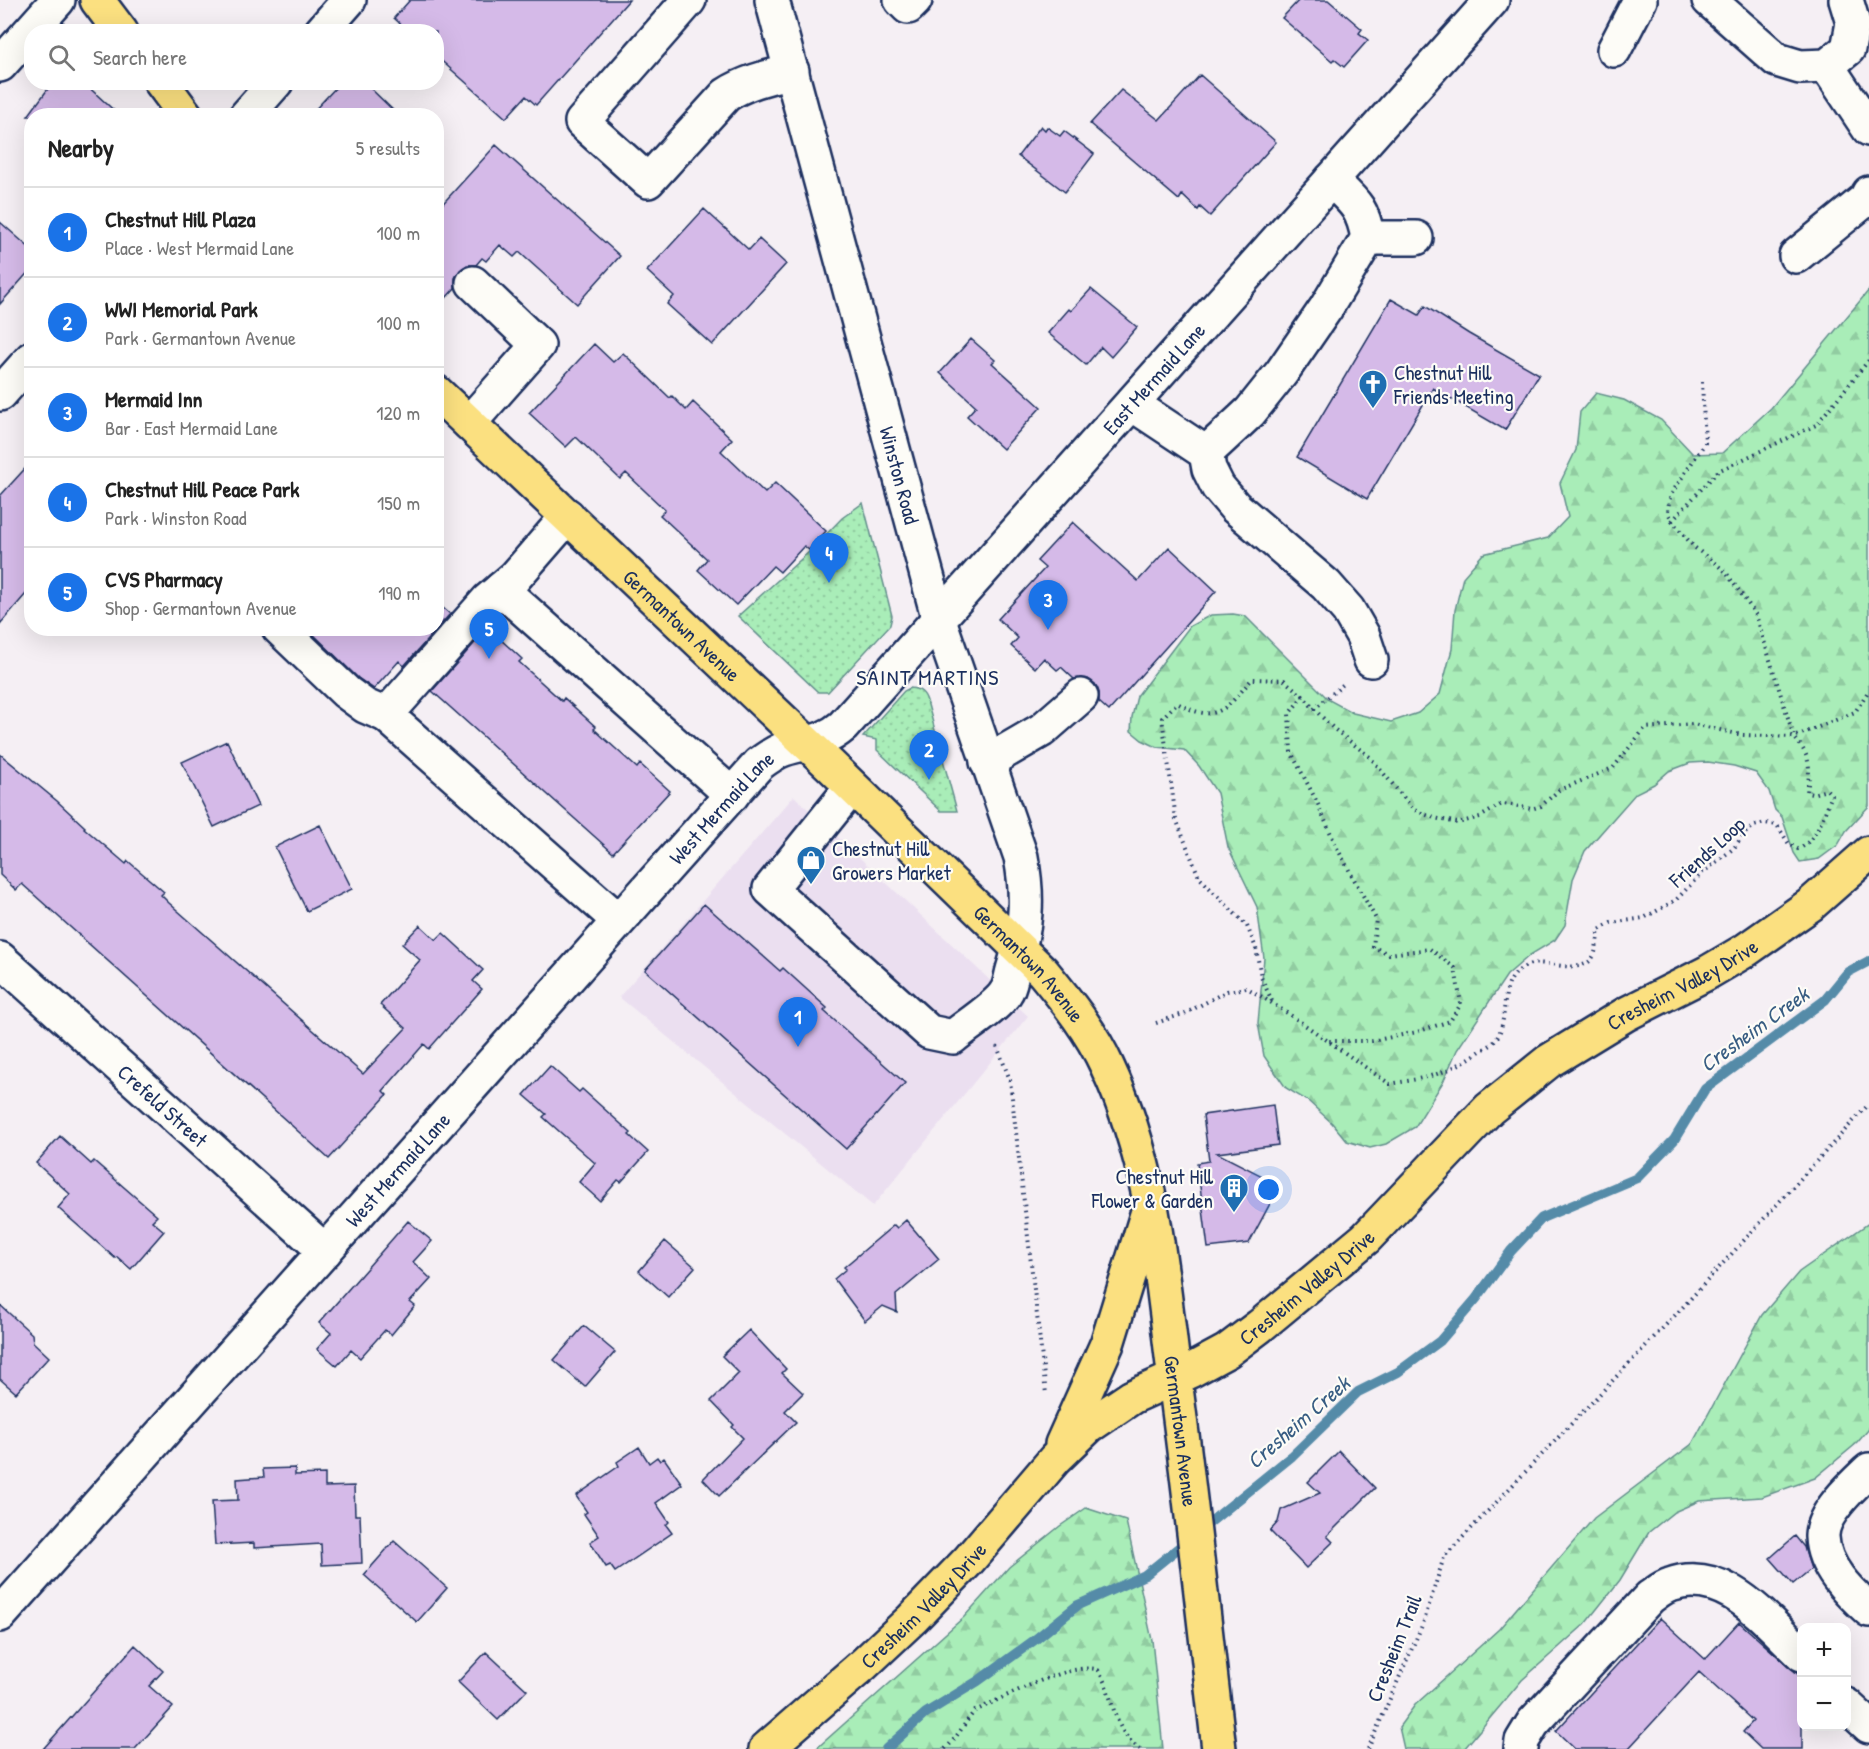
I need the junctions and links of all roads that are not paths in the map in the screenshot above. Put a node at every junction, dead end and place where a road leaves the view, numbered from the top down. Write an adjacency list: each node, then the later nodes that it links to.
1 (58, 0): 12 (street)
2 (97, 0): 13 (main road)
3 (350, 0): 14 (street)
4 (689, 0): 19 (street)
5 (772, 0): 19 (street, Winston Road)
6 (901, 0): 7 (street)
7 (915, 0)
8 (1492, 0): 25 (street, East Mermaid Lane)
9 (1640, 0): 16 (street)
10 (1709, 0): 18 (street)
11 (1846, 0): 18 (street)
12 (37, 24)
13 (115, 24)
14 (328, 24)
15 (24, 38): 17 (street)
16 (1614, 50)
17 (0, 65)
18 (1827, 66): 24 (street)
19 (792, 71): 39 (street, Winston Road)
20 (167, 90): 22 (main road)
21 (269, 90): 23 (street)
22 (180, 108)
23 (253, 108)
24 (1869, 129)
25 (1332, 180): 27 (street); 34 (street, East Mermaid Lane)
26 (1869, 193): 29 (street)
27 (1368, 238): 28 (street); 36 (street)
28 (1416, 238)
29 (1796, 256)
30 (473, 283): 35 (street)
31 (24, 367): 32 (street)
32 (1, 391)
33 (444, 400): 35 (main road, Germantown Avenue)
34 (1132, 404): 36 (street); 39 (street, East Mermaid Lane)
35 (469, 423): 37 (main road, Germantown Avenue)
36 (1206, 453): 41 (street)
37 (568, 516): 38 (street); 44 (main road, Germantown Avenue)
38 (501, 589): 43 (street); 47 (street)
39 (939, 620): 44 (street, East Mermaid Lane); 45 (street, Winston Road)
40 (287, 636): 43 (street)
41 (1371, 660)
42 (1081, 696): 45 (street)
43 (386, 715): 49 (street)
44 (807, 744): 46 (main road, Germantown Avenue); 47 (street, West Mermaid Lane)
45 (987, 762): 50 (street, Winston Road)
46 (852, 787): 50 (main road, Germantown Avenue); 50 (street, Winston Road)
47 (732, 795): 49 (street, West Mermaid Lane)
48 (1869, 853): 54 (main road, Cresheim Valley Drive)
49 (618, 920): 53 (street, West Mermaid Lane)
50 (1020, 949): 52 (main road, Germantown Avenue)
51 (0, 959): 53 (street, Crefeld Street)
52 (1151, 1201): 54 (main road, Germantown Avenue); 55 (main road)
53 (325, 1251): 58 (street, West Mermaid Lane)
54 (1175, 1378): 55 (main road, Cresheim Valley Drive); 63 (main road, Germantown Avenue)
55 (1055, 1459): 62 (main road, Cresheim Valley Drive)
56 (1869, 1470): 57 (street)
57 (1869, 1610)
58 (0, 1615)
59 (1797, 1649): 64 (street)
60 (1851, 1710): 61 (street)
61 (1869, 1726)
62 (766, 1749)
63 (1219, 1749)
64 (1521, 1749)

